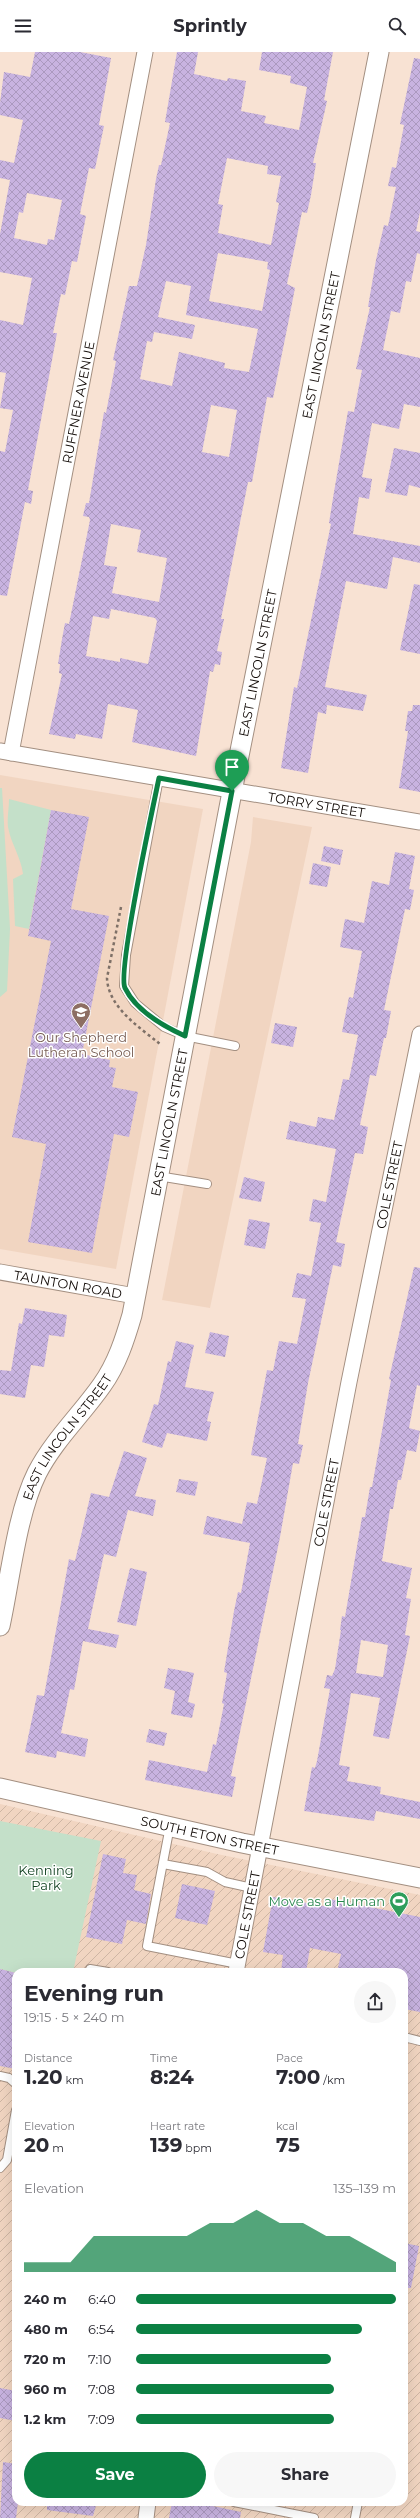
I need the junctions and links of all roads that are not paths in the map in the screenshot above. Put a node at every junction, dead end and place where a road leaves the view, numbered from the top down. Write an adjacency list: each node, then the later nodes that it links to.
1 (145, 52): 3 (street, RUFFNER AVENUE)
2 (379, 52): 5 (street, EAST LINCOLN STREET)
3 (5, 752): 4 (street, TORRY STREET)
4 (159, 778): 5 (street, TORRY STREET); 8 (lane)
5 (232, 791): 6 (street, TORRY STREET); 8 (street, EAST LINCOLN STREET)
6 (420, 822)
7 (420, 1034): 17 (street, COLE STREET)
8 (185, 1036): 9 (lane); 10 (street, EAST LINCOLN STREET)
9 (235, 1046)
10 (158, 1176): 11 (lane); 13 (street, EAST LINCOLN STREET)
11 (207, 1184)
12 (0, 1272): 13 (street, TAUNTON ROAD)
13 (136, 1296): 14 (street, EAST LINCOLN STREET)
14 (0, 1626)
15 (0, 1788): 16 (street, SOUTH ETON STREET)
16 (170, 1826): 17 (street, SOUTH ETON STREET); 18 (lane)
17 (260, 1846): 19 (street, SOUTH ETON STREET); 20 (street, COLE STREET)
18 (163, 1864): 20 (lane); 21 (lane)
19 (420, 1878)
20 (252, 1888): 21 (street, COLE STREET)
21 (237, 1968)
22 (408, 2038): 23 (lane)
23 (420, 2041)
24 (0, 2076): 25 (lane)
25 (12, 2081)
26 (12, 2132): 27 (lane)
27 (0, 2168)
28 (148, 2506): 31 (street)
29 (254, 2506): 32 (lane)
30 (357, 2506): 33 (lane)
31 (146, 2518)
32 (314, 2518)
33 (355, 2518)

